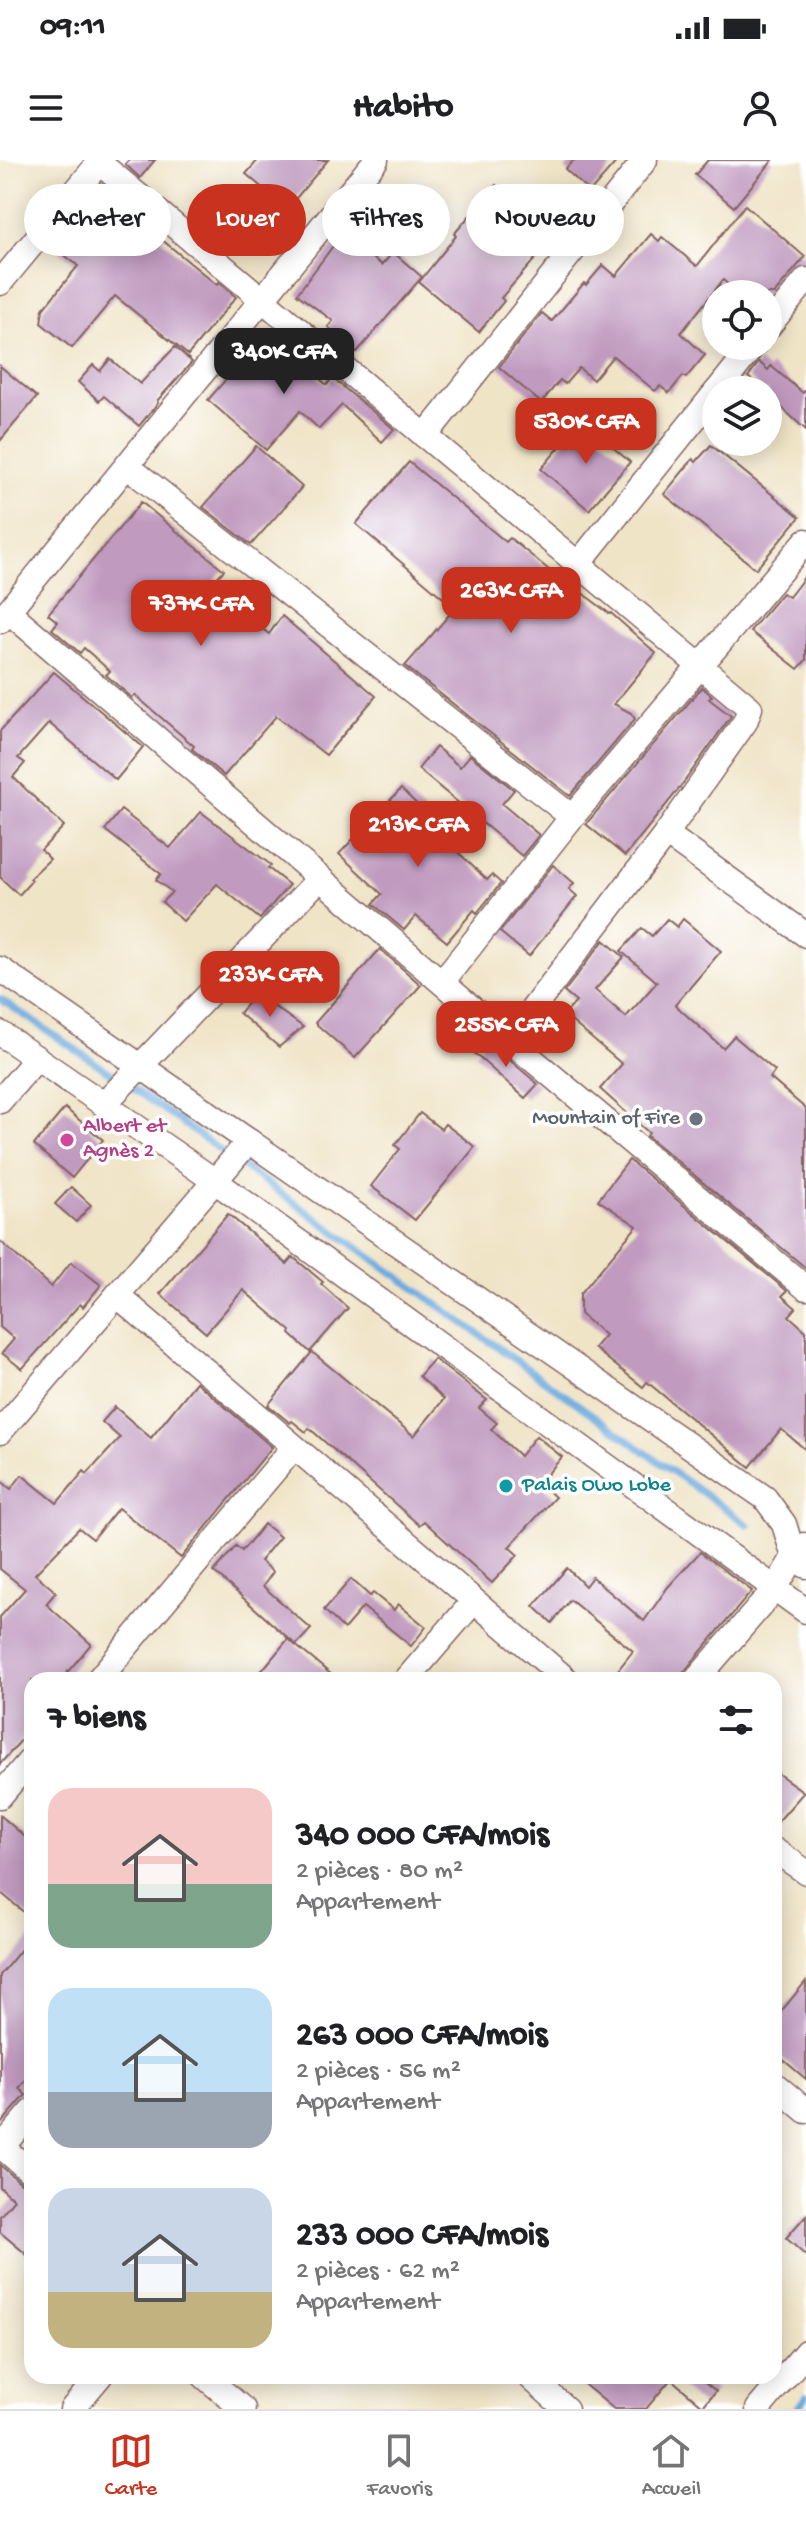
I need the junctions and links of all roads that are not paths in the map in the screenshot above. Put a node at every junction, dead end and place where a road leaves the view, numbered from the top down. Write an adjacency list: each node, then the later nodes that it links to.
1 (376, 160): 6 (street)
2 (645, 160): 11 (street)
3 (98, 161): 5 (street); 6 (street)
4 (806, 280): 7 (street)
5 (0, 283)
6 (261, 298): 11 (street); 12 (street)
7 (782, 310)
8 (742, 360): 9 (street)
9 (729, 376)
10 (702, 410): 14 (street)
11 (425, 436): 14 (street)
12 (127, 466): 15 (street); 17 (street)
13 (806, 541): 16 (street)
14 (578, 564): 16 (street)
15 (4, 616): 19 (street)
16 (698, 665): 17 (street); 18 (street)
17 (572, 817): 22 (street)
18 (666, 834): 20 (street); 24 (street)
19 (320, 878): 22 (street); 26 (street)
20 (806, 935)
21 (0, 969): 26 (street)
22 (442, 982): 24 (street)
23 (0, 1033): 25 (street)
24 (509, 1040): 31 (street)
25 (37, 1058): 27 (street); 28 (street)
26 (140, 1065): 28 (street); 29 (street)
27 (0, 1101)
28 (104, 1104): 30 (street)
29 (249, 1141): 30 (street); 35 (street)
30 (215, 1181): 32 (street); 36 (street)
31 (806, 1288)
32 (117, 1295): 33 (street); 34 (street)
33 (0, 1432)
34 (294, 1447): 37 (street); 39 (street)
35 (802, 1555): 36 (street)
36 (774, 1590): 38 (street); 42 (street)
37 (474, 1601): 40 (street); 41 (street)
38 (806, 1611)
39 (105, 1672)
40 (413, 1672)
41 (558, 1672)
42 (703, 1672)
43 (24, 1768): 44 (street)
44 (0, 1796)
45 (782, 1856): 46 (street)
46 (806, 1872)
47 (24, 2121): 48 (street)
48 (1, 2147): 49 (street)
49 (24, 2166)
50 (806, 2352): 51 (street)
51 (782, 2380)
52 (93, 2384): 56 (street)
53 (213, 2384): 57 (street)
54 (544, 2384): 58 (street)
55 (779, 2384): 59 (street)
56 (72, 2409)
57 (243, 2409)
58 (566, 2409)
59 (758, 2409)

